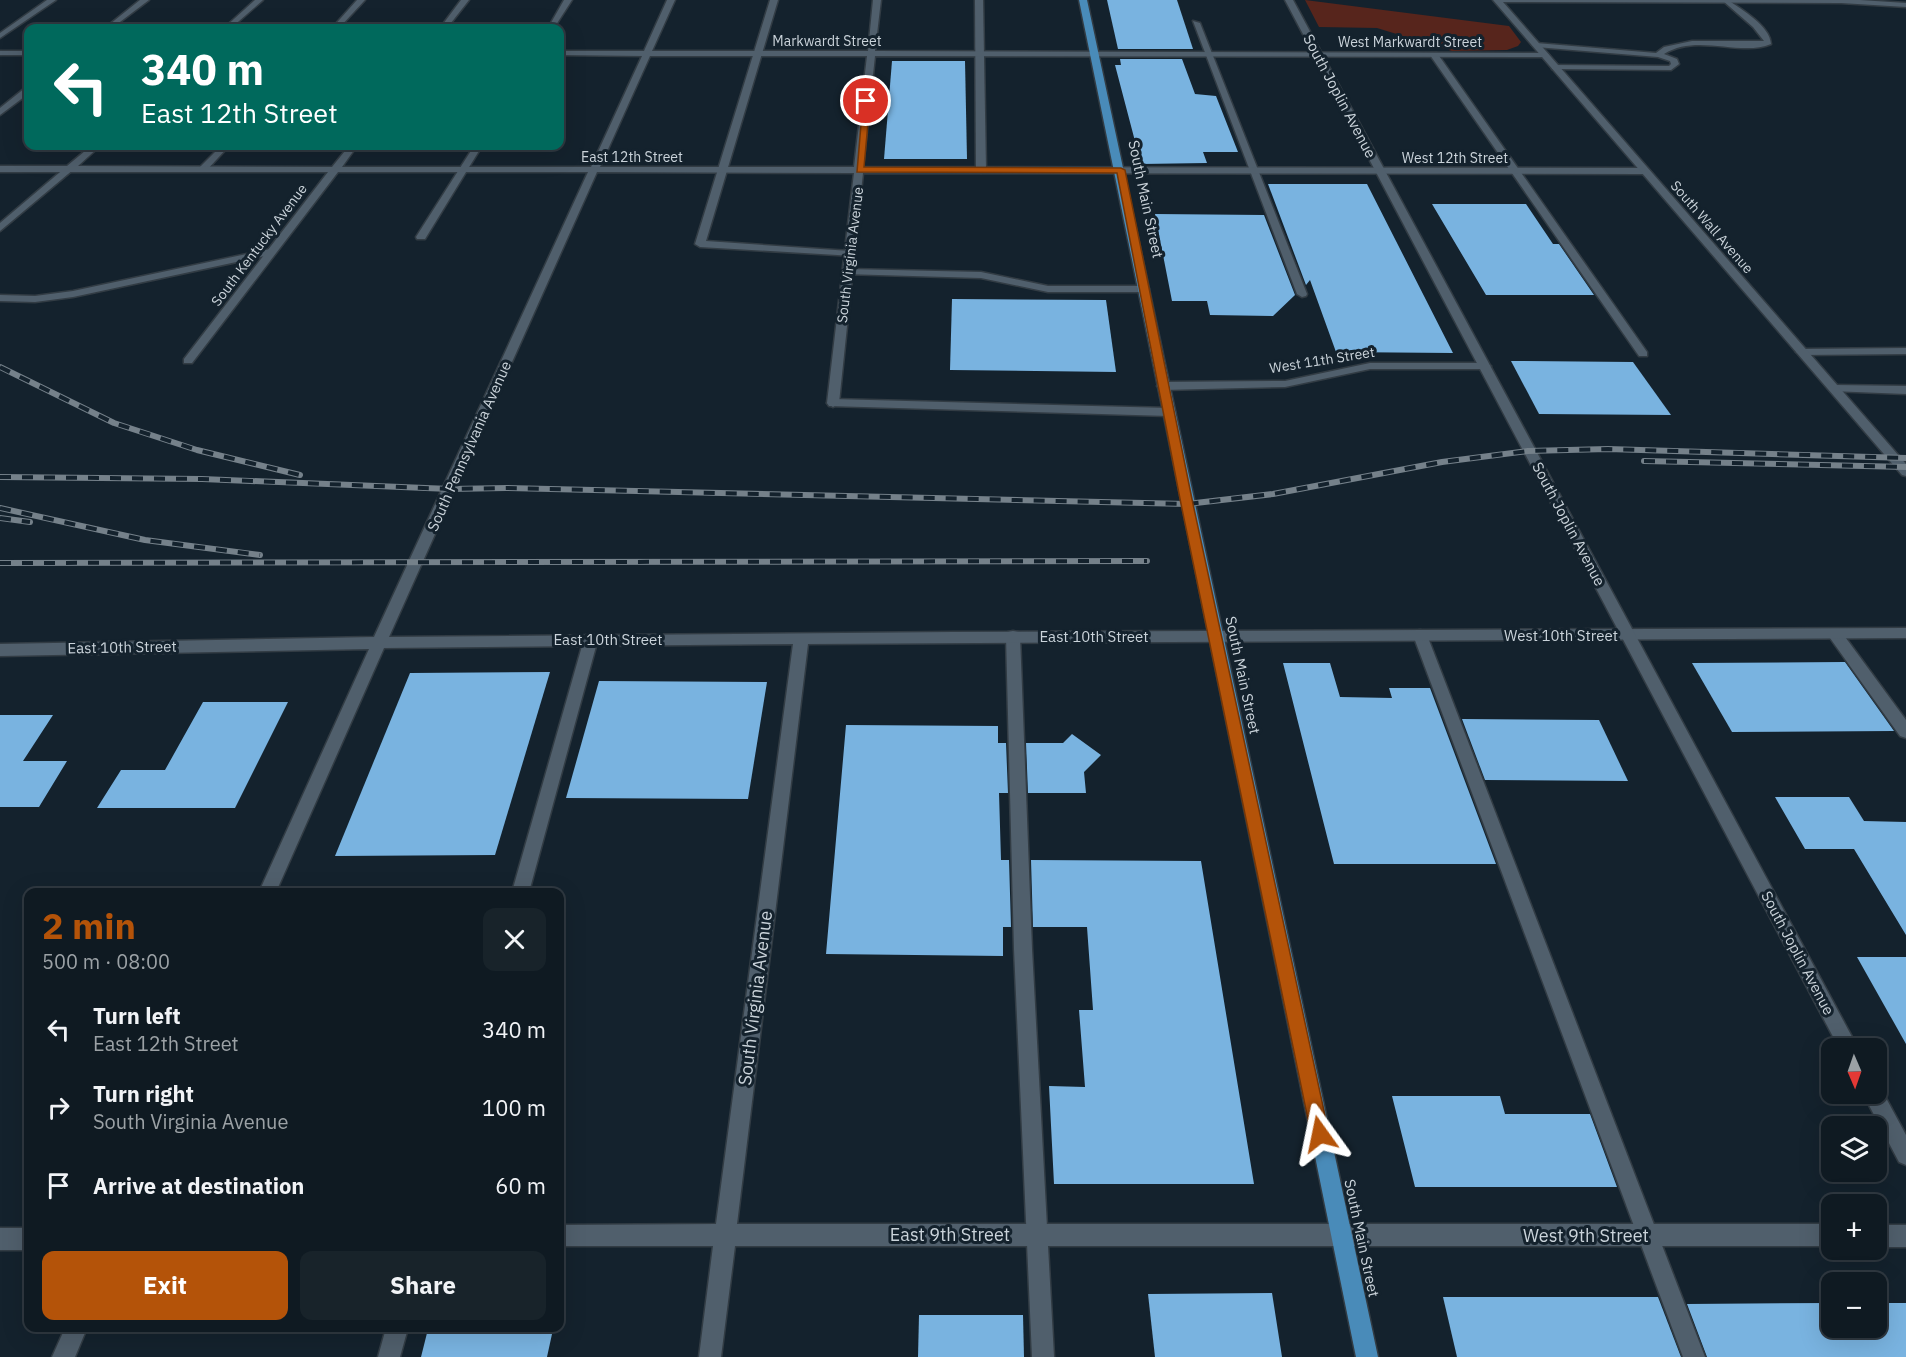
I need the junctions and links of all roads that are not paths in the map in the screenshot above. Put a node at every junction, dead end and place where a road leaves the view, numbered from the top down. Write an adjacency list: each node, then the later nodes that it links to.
1 (51, 0): 24 (street)
2 (145, 0): 19 (street)
3 (259, 0): 20 (street)
4 (361, 0): 21 (street)
5 (465, 0): 22 (street)
6 (568, 0): 23 (street)
7 (671, 0): 29 (street, South Pennsylvania Avenue)
8 (774, 0): 30 (street)
9 (877, 0): 31 (street, South Virginia Avenue)
10 (979, 0): 32 (street)
11 (1083, 0): 33 (main road, South Main Street)
12 (1289, 0): 38 (street, South Joplin Avenue)
13 (1497, 0): 14 (street); 25 (street, South Wall Avenue)
14 (1724, 0): 16 (street); 36 (street)
15 (1858, 0): 16 (street)
16 (1840, 1): 17 (street)
17 (1906, 5)
18 (1196, 23): 37 (street)
19 (113, 24)
20 (232, 24)
21 (338, 24)
22 (446, 24)
23 (553, 24)
24 (0, 36)
25 (1536, 45): 35 (street, South Wall Avenue); 36 (street)
26 (0, 53): 27 (street)
27 (24, 53)
28 (564, 53): 29 (street, Markwardt Street)
29 (647, 54): 30 (street, Markwardt Street); 51 (street, South Pennsylvania Avenue)
30 (758, 54): 31 (street, Markwardt Street); 52 (street)
31 (871, 54): 32 (street, Markwardt Street); 53 (street, South Virginia Avenue)
32 (980, 55): 33 (street, Markwardt Street); 54 (street)
33 (1095, 55): 37 (street, West Markwardt Street); 55 (main road, South Main Street)
34 (1434, 55): 35 (street, West Markwardt Street); 38 (street, West Markwardt Street); 58 (street)
35 (1545, 55): 39 (street, South Wall Avenue)
36 (1658, 55): 39 (street)
37 (1209, 56): 38 (street, West Markwardt Street); 56 (street)
38 (1319, 56): 57 (street, South Joplin Avenue)
39 (1555, 67): 59 (street, South Wall Avenue)
40 (24, 93): 41 (street)
41 (0, 112)
42 (91, 150): 47 (street)
43 (221, 150): 48 (street)
44 (350, 150): 49 (street, South Kentucky Avenue)
45 (476, 150): 50 (street)
46 (0, 169): 47 (street, East 12th Street)
47 (69, 169): 48 (street, East 12th Street); 60 (street)
48 (203, 169): 49 (street, East 12th Street)
49 (334, 169): 50 (street, East 12th Street); 62 (street, South Kentucky Avenue)
50 (463, 170): 51 (street, East 12th Street); 61 (street)
51 (595, 170): 52 (street, East 12th Street); 86 (street, South Pennsylvania Avenue)
52 (723, 170): 53 (street, East 12th Street); 63 (street)
53 (860, 170): 54 (street, East 12th Street); 63 (street, South Virginia Avenue)
54 (981, 170): 55 (street, East 12th Street)
55 (1121, 170): 56 (street, West 12th Street); 65 (main road, South Main Street)
56 (1256, 171): 57 (street, West 12th Street); 66 (street)
57 (1381, 171): 58 (street, West 12th Street); 72 (street, South Joplin Avenue)
58 (1515, 171): 59 (street, West 12th Street); 70 (street)
59 (1645, 171): 69 (street, South Wall Avenue)
60 (0, 228)
61 (421, 237)
62 (270, 252): 67 (street); 71 (street, South Kentucky Avenue)
63 (850, 254): 64 (street, South Virginia Avenue)
64 (848, 272): 65 (street); 76 (street, South Virginia Avenue)
65 (1144, 289): 73 (main road, South Main Street)
66 (1302, 294)
67 (0, 298)
68 (1906, 351): 69 (street)
69 (1802, 352): 74 (street, South Wall Avenue)
70 (1643, 354)
71 (188, 361)
72 (1485, 366): 73 (street, West 11th Street); 81 (street, South Joplin Avenue)
73 (1163, 386): 76 (main road, South Main Street)
74 (1835, 389): 75 (street); 77 (street, South Wall Avenue)
75 (1906, 390)
76 (1169, 412): 83 (main road, South Main Street)
77 (1906, 472)
78 (1906, 633): 79 (street, West 10th Street)
79 (1835, 634): 81 (street, West 10th Street); 88 (street)
80 (1420, 635): 81 (street, West 10th Street); 83 (street, West 10th Street); 98 (street)
81 (1628, 635): 91 (street, South Joplin Avenue)
82 (1013, 636): 83 (street, East 10th Street); 84 (street, East 10th Street); 94 (street)
83 (1215, 636): 95 (main road, South Main Street)
84 (801, 638): 85 (street, East 10th Street); 97 (street, South Virginia Avenue)
85 (591, 639): 86 (street, East 10th Street); 90 (street)
86 (380, 641): 87 (street, East 10th Street); 89 (street, South Pennsylvania Avenue)
87 (0, 650)
88 (1906, 732)
89 (270, 888)
90 (521, 888)
91 (1844, 1038)
92 (1878, 1104): 93 (street)
93 (1906, 1155)
94 (1036, 1234): 95 (street, East 9th Street); 97 (street, East 9th Street); 109 (street)
95 (1341, 1234): 98 (street, West 9th Street); 110 (main road, South Main Street)
96 (564, 1235): 97 (street, East 9th Street)
97 (725, 1235): 108 (street, South Virginia Avenue)
98 (1648, 1235): 99 (street, West 9th Street); 111 (street)
99 (1821, 1236)
100 (1887, 1236): 101 (street)
101 (1906, 1236)
102 (0, 1239): 103 (street)
103 (24, 1239)
104 (74, 1332): 106 (street)
105 (396, 1332): 107 (street)
106 (63, 1357)
107 (389, 1357)
108 (710, 1357)
109 (1043, 1357)
110 (1367, 1357)
111 (1694, 1357)

